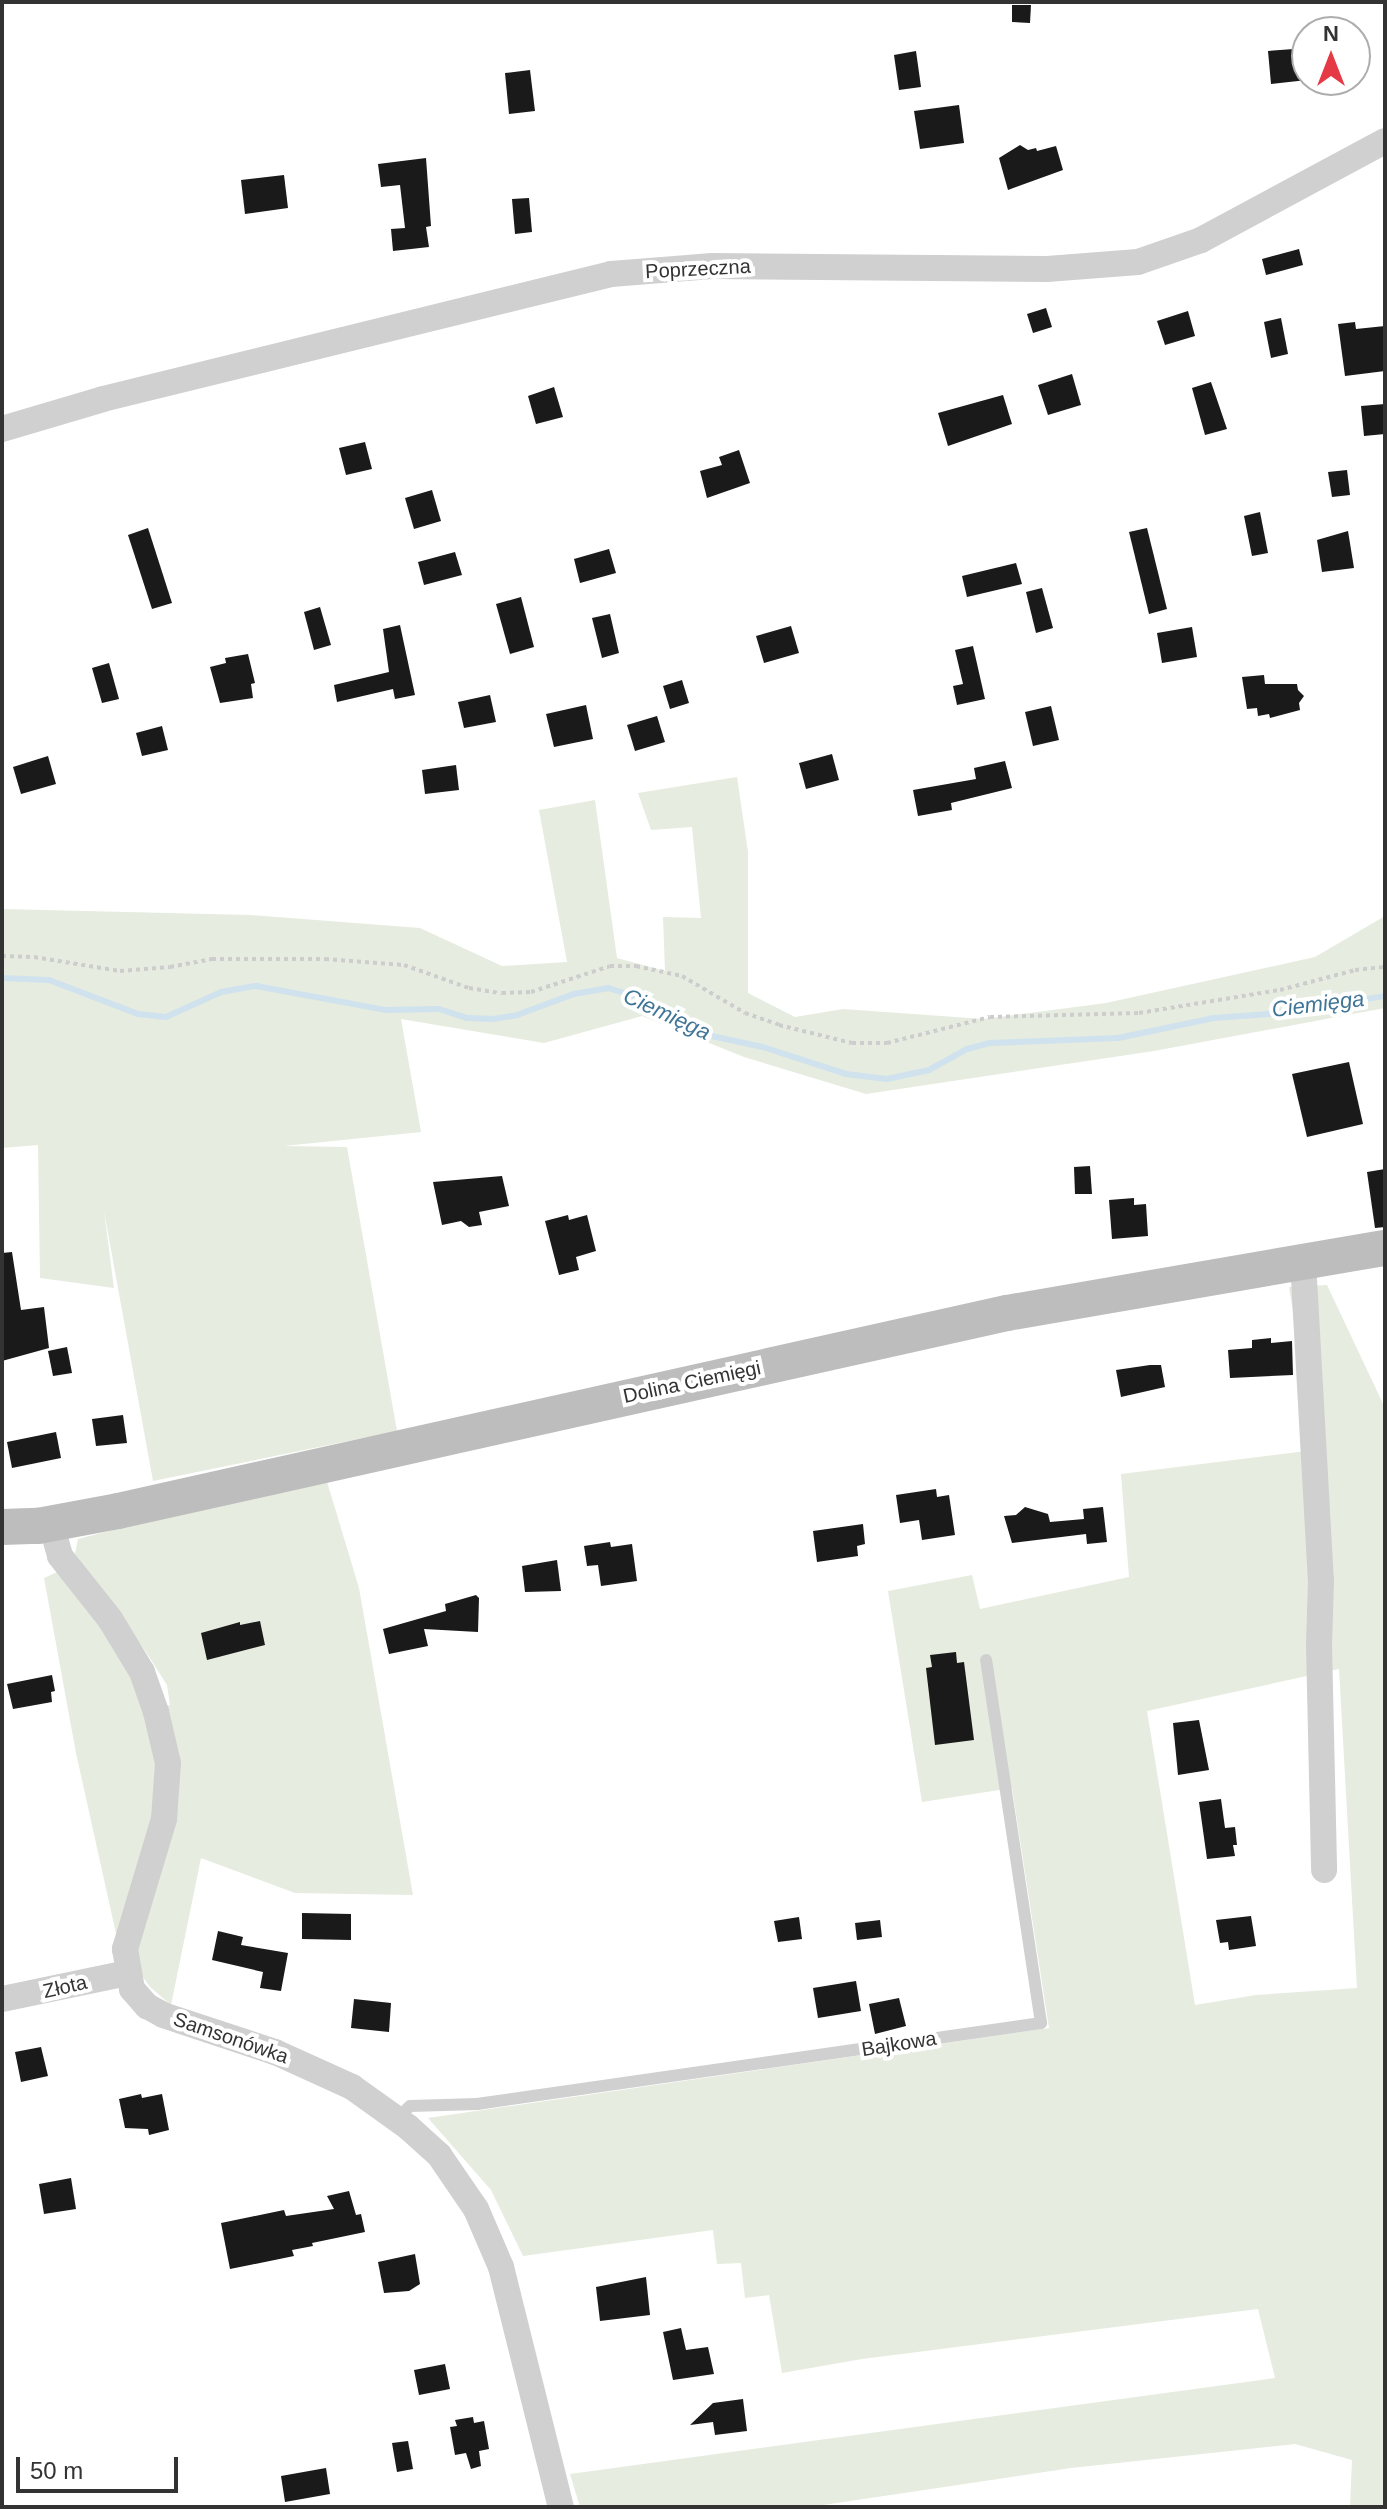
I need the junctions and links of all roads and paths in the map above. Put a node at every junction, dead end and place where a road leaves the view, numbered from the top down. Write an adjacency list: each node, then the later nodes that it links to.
1 (1385, 141): 2 (street, Poprzeczna)
2 (2, 429)
3 (2, 956): 4 (path)
4 (1385, 967)
5 (1385, 1248): 6 (street, Dolina Ciemięgi)
6 (1303, 1261): 7 (street, Dolina Ciemięgi); 10 (street)
7 (51, 1524): 8 (street, Dolina Ciemięgi); 11 (street)
8 (2, 1527)
9 (986, 1660): 13 (lane, Bajkowa)
10 (1324, 1870)
11 (127, 1973): 12 (street, Złota); 13 (street, Samsonówka)
12 (2, 1999)
13 (397, 2119): 14 (street, Samsonówka)
14 (561, 2507)

